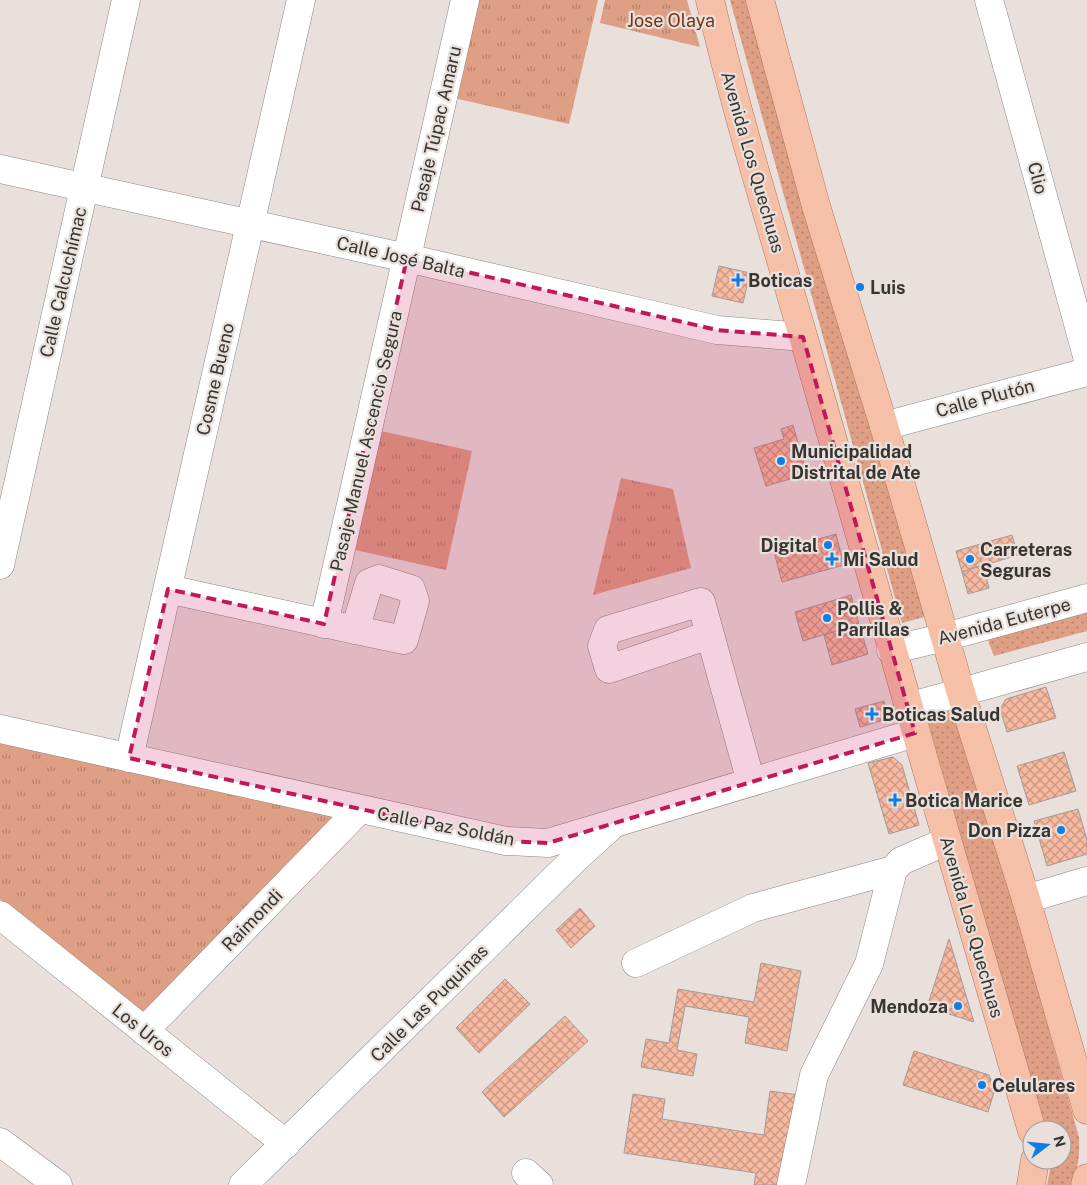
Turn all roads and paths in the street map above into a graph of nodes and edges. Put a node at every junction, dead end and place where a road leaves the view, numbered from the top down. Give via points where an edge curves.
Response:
1 (126, 0) edge
2 (301, 0) edge
3 (465, 0) edge
4 (710, 0) edge
5 (760, 0) edge
6 (989, 0) edge
7 (0, 169) edge
8 (84, 188) junction
9 (251, 224) junction
10 (407, 258) junction
11 (803, 337) junction
12 (1087, 356) edge
13 (1087, 372) edge
14 (884, 426) junction
15 (1, 557) edge
16 (168, 589) junction
17 (1087, 598) edge
18 (324, 624) junction
19 (355, 630) junction
20 (709, 636) dead end
21 (945, 638) junction
22 (891, 650) junction
23 (1087, 657) edge
24 (961, 693) junction
25 (908, 707) junction
26 (0, 729) edge
27 (915, 733) junction
28 (129, 758) junction
29 (751, 782) junction
30 (360, 809) junction
31 (616, 822) junction
32 (947, 841) junction
33 (893, 870) junction
34 (1087, 881) edge
35 (1026, 899) junction
36 (0, 915) edge
37 (636, 963) dead end
38 (144, 1031) junction
39 (1087, 1110) edge
40 (1029, 1120) edge
41 (286, 1144) junction
42 (3, 1151) edge
43 (1033, 1170) edge
44 (58, 1185) edge
45 (243, 1185) edge
46 (791, 1185) edge
47 (1031, 1185) edge

1 - 8 street, Calle Calcuchímac
2 - 9 street, Cosme Bueno
3 - 10 street, Pasaje Túpac Amaru
4 - 11 main road, Avenida Los Quechuas via 754,174
5 - 14 main road via 816,206
6 - 12 street, Clio
7 - 8 street, Calle José Balta
8 - 9 street, Calle José Balta
8 - 15 street, Calle Calcuchímac
9 - 10 street, Calle José Balta
9 - 16 street, Cosme Bueno
10 - 11 street, Calle José Balta via 717,330
10 - 18 street, Pasaje Manuel Ascencio Segura
11 - 22 main road, Avenida Los Quechuas
13 - 14 street, Calle Plutón
14 - 21 main road
16 - 18 street
16 - 28 street, Cosme Bueno
17 - 21 street, Avenida Euterpe
18 - 19 street
19 - 19 street via 404,640 415,601 411,588 379,579 369,583
20 - 29 street
21 - 22 street, Avenida Euterpe
21 - 24 main road
22 - 25 main road, Avenida Los Quechuas
23 - 24 street
24 - 25 street
24 - 35 main road
25 - 27 main road, Avenida Los Quechuas
26 - 28 street, Calle Paz Soldán
27 - 29 street, Calle Paz Soldán
27 - 32 main road, Avenida Los Quechuas
28 - 30 street, Calle Paz Soldán
29 - 31 street, Calle Paz Soldán
30 - 31 street, Calle Paz Soldán via 506,841 548,843
30 - 38 street, Raimondi
31 - 41 street, Calle Las Puquinas
32 - 33 street via 901,861
32 - 40 main road, Avenida Los Quechuas
33 - 37 street via 753,908
33 - 46 street via 869,964 814,1075
34 - 35 street
35 - 39 main road
36 - 38 street, Los Uros
38 - 41 street, Los Uros
41 - 45 street, Calle Las Puquinas
42 - 44 street
43 - 47 main road

